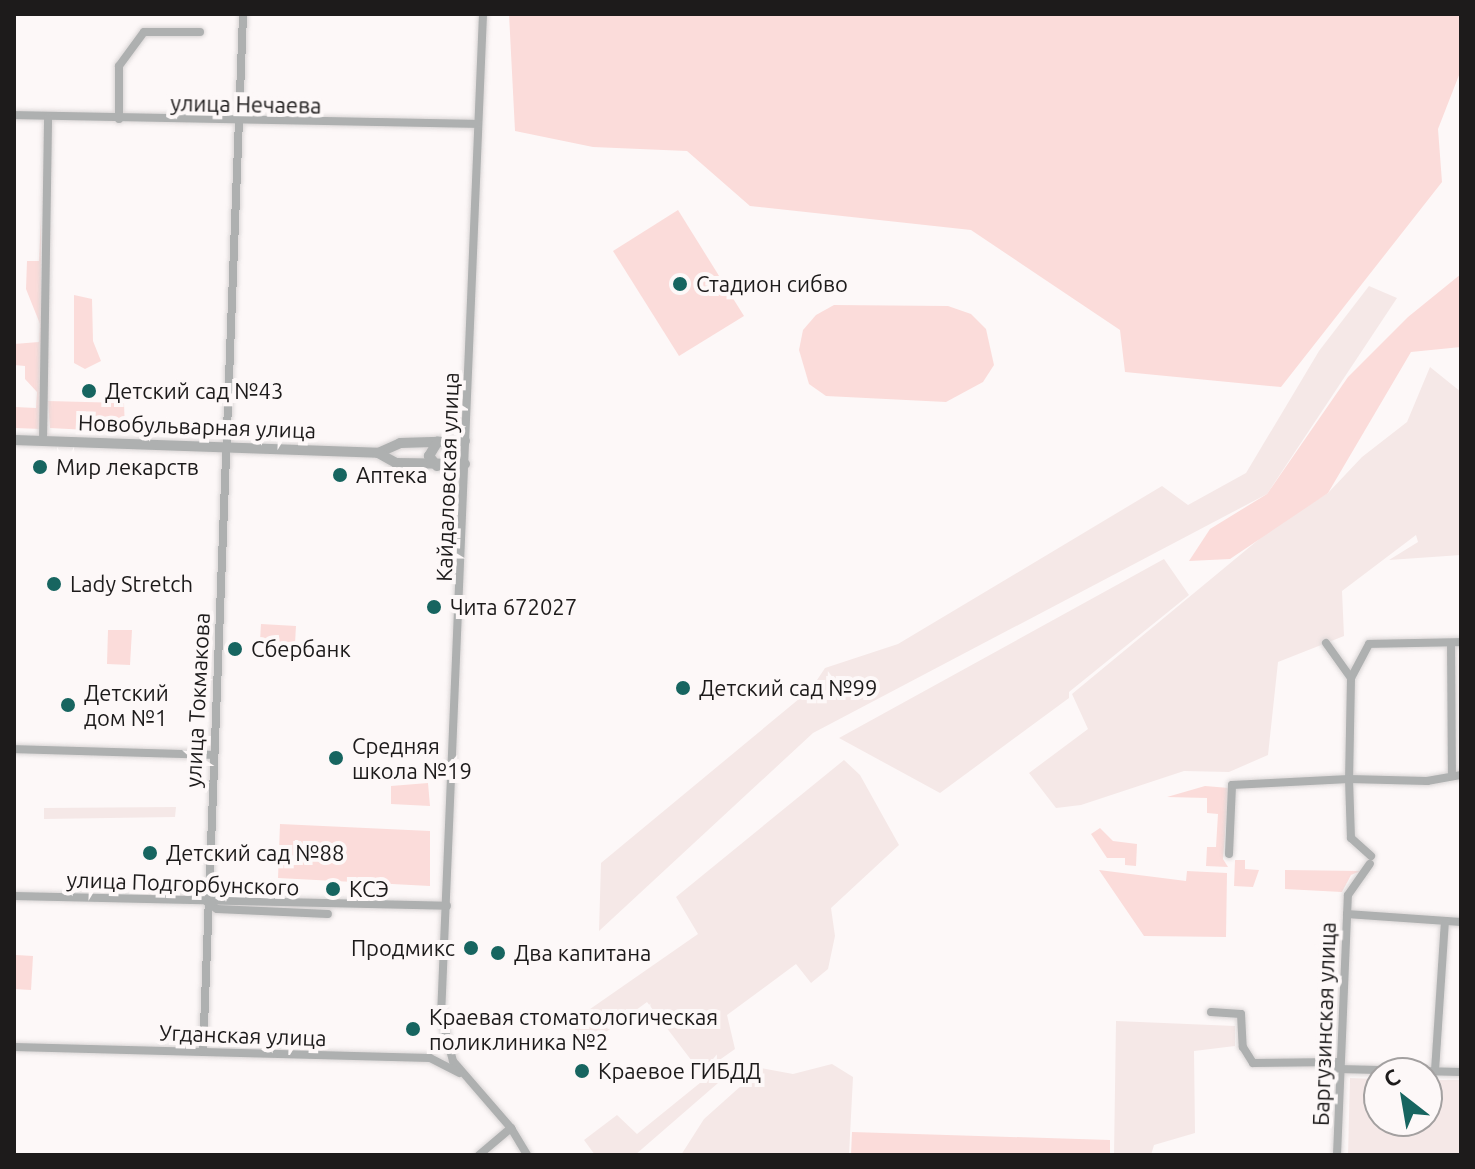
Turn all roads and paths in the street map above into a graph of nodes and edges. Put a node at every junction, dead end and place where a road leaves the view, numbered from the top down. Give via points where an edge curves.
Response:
1 (243, 14) edge
2 (483, 14) edge
3 (200, 32) dead end
4 (14, 115) edge
5 (48, 117) junction
6 (119, 119) junction
7 (242, 123) junction
8 (478, 124) junction
9 (14, 440) edge
10 (442, 440) junction
11 (43, 441) junction
12 (465, 441) junction
13 (227, 447) junction
14 (378, 453) junction
15 (465, 464) junction
16 (441, 466) junction
17 (1326, 643) dead end
18 (1456, 643) edge
19 (1351, 678) junction
20 (14, 749) edge
21 (213, 755) junction
22 (1457, 775) edge
23 (1349, 779) junction
24 (1229, 854) dead end
25 (14, 896) edge
26 (207, 901) junction
27 (447, 906) junction
28 (328, 914) dead end
29 (1347, 914) junction
30 (1445, 921) junction
31 (1461, 922) edge
32 (1211, 1012) dead end
33 (14, 1047) edge
34 (203, 1052) junction
35 (1436, 1057) edge
36 (1338, 1066) junction
37 (1363, 1067) edge
38 (466, 1077) junction
39 (511, 1128) junction
40 (479, 1155) edge
41 (527, 1155) edge
42 (1337, 1155) edge

1 - 7 street, улица Токмакова
2 - 8 street, Кайдаловская улица
3 - 6 street via 144,32 119,66
4 - 5 street, улица Нечаева
5 - 6 street, улица Нечаева
5 - 11 street
6 - 7 street, улица Нечаева
7 - 8 street, улица Нечаева
7 - 13 street, улица Токмакова
8 - 12 street, Кайдаловская улица
9 - 11 street, Новобульварная улица
10 - 12 street
10 - 14 street via 400,443
10 - 16 street via 454,451
10 - 16 street via 429,456
11 - 13 street, Новобульварная улица
12 - 15 street, Кайдаловская улица
13 - 14 street, Новобульварная улица
13 - 21 street, улица Токмакова
14 - 16 street via 396,463
15 - 16 street
15 - 27 street, Кайдаловская улица
17 - 19 street
18 - 19 street via 1369,644
18 - 22 street
19 - 23 street
20 - 21 street
21 - 26 street, улица Токмакова
22 - 23 street via 1427,781
23 - 24 street via 1232,785
23 - 29 street, Баргузинская улица via 1351,838 1371,860 1348,895
25 - 26 street, улица Подгорбунского
26 - 27 street, улица Подгорбунского
26 - 28 street via 217,909
26 - 34 street, улица Токмакова
27 - 38 street, Кайдаловская улица via 441,1015 448,1050
29 - 30 street
29 - 36 street, Баргузинская улица
30 - 31 street
30 - 35 street
32 - 36 street via 1241,1014 1243,1047 1253,1063
33 - 34 street, Угданская улица
34 - 38 street, Угданская улица via 430,1058
36 - 37 street
36 - 42 street, Баргузинская улица
38 - 39 street
39 - 40 street
39 - 41 street

